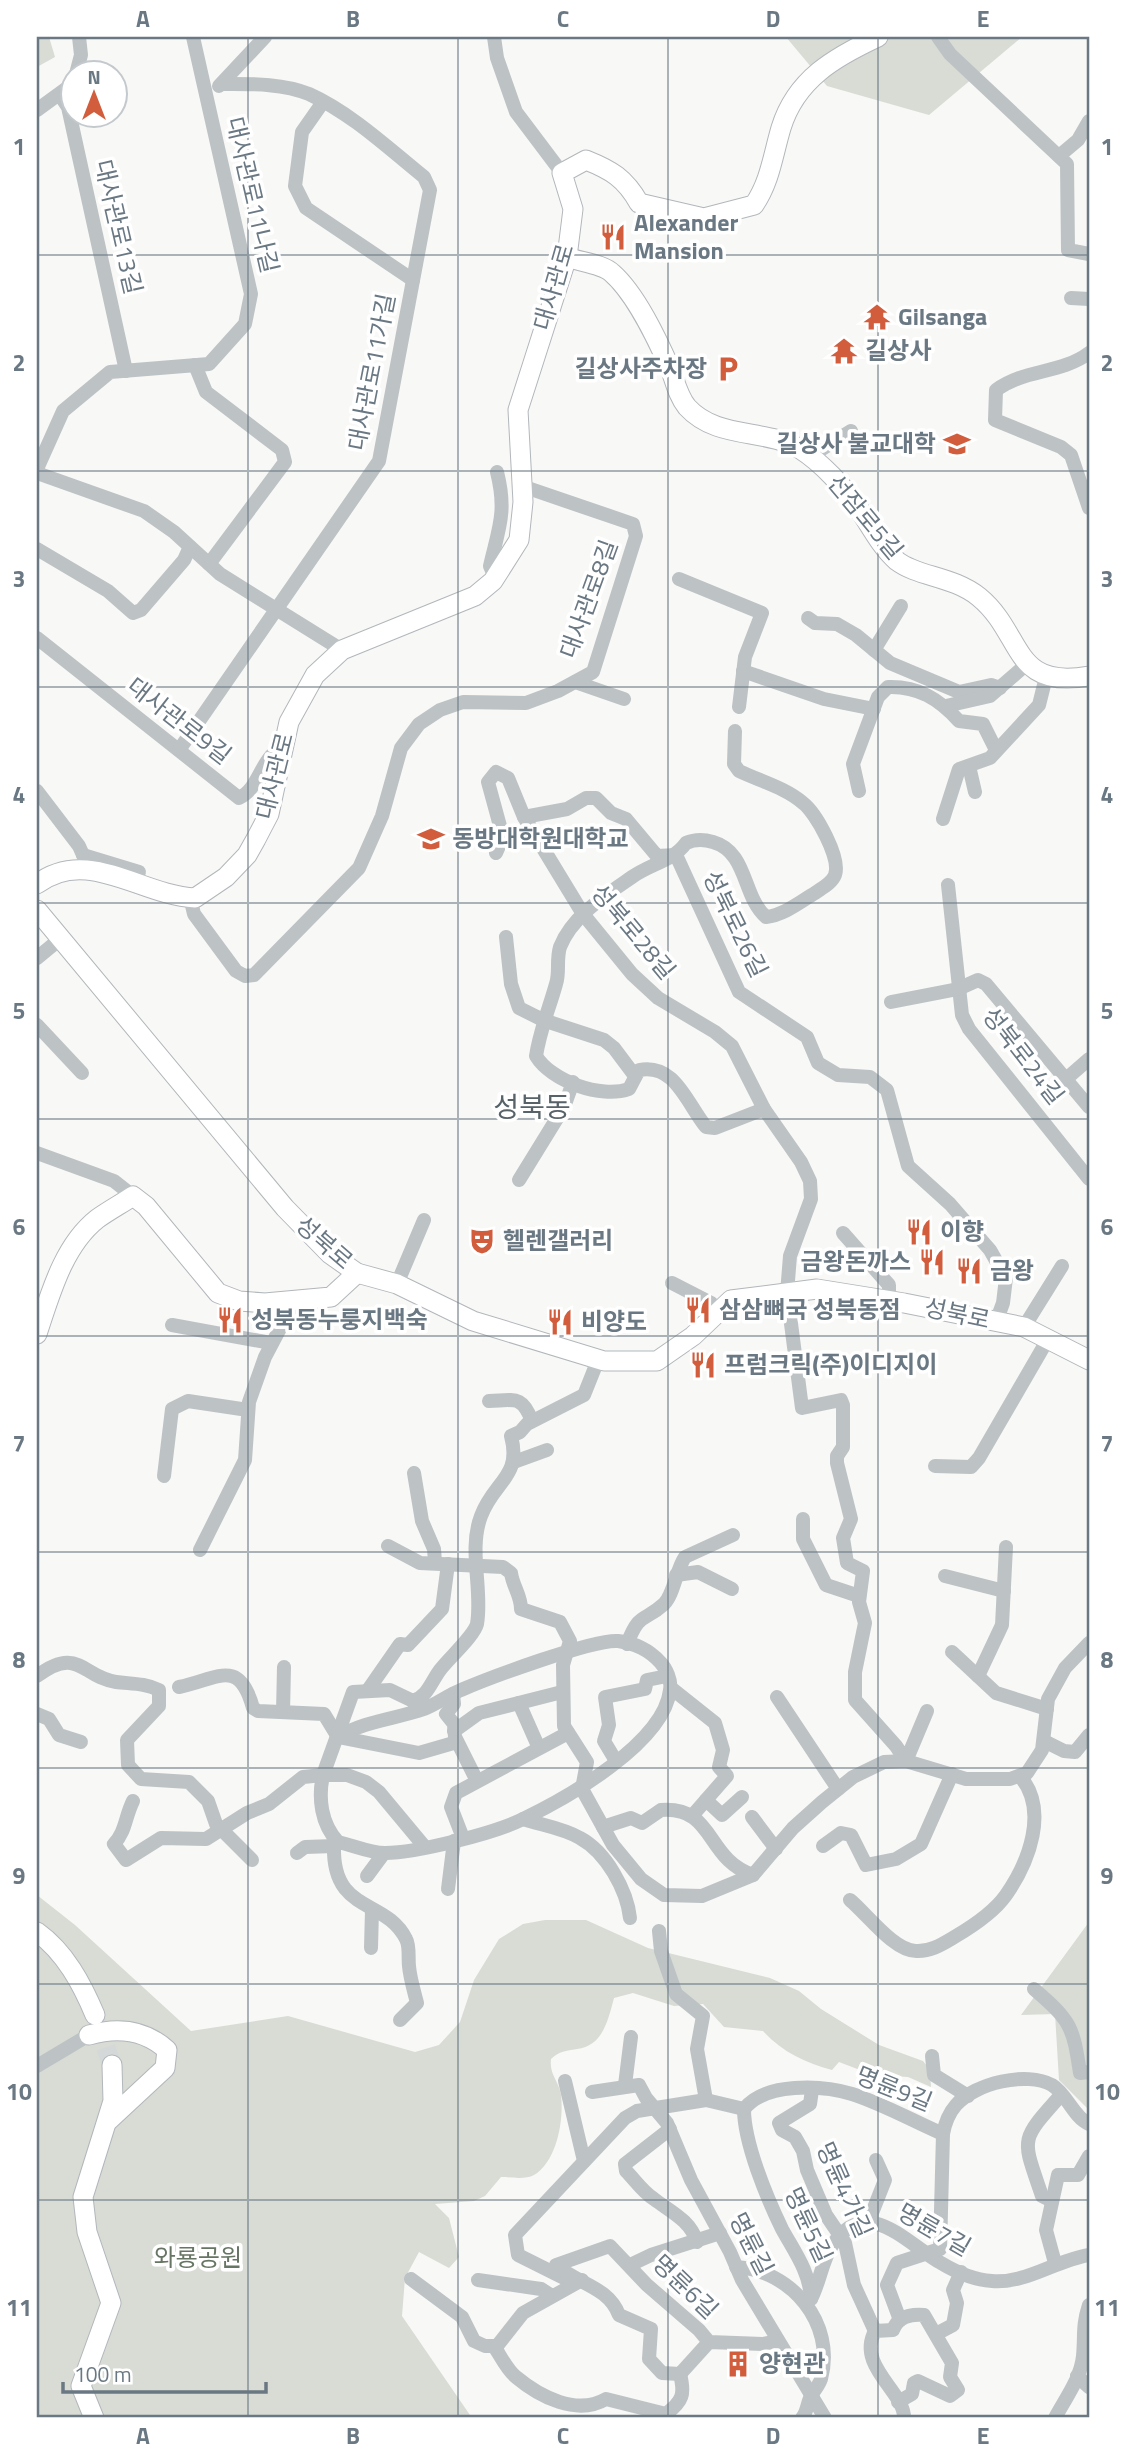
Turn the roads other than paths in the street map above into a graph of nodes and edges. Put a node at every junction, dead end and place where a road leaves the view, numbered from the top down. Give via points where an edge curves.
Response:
1 (79, 37) edge
2 (193, 37) edge
3 (265, 37) edge
4 (494, 37) edge
5 (878, 37) edge
6 (938, 37) edge
7 (80, 60) edge
8 (222, 85) junction
9 (206, 92) junction
10 (60, 95) edge
11 (323, 103) junction
12 (37, 110) edge
13 (1089, 121) edge
14 (73, 130) edge
15 (1059, 156) junction
16 (562, 173) junction
17 (1089, 254) edge
18 (567, 257) junction
19 (414, 279) junction
20 (1071, 298) dead end
21 (1089, 299) edge
22 (1089, 353) edge
23 (195, 365) junction
24 (126, 371) junction
25 (851, 431) dead end
26 (809, 457) junction
27 (37, 471) edge
28 (497, 472) dead end
29 (522, 486) junction
30 (1089, 508) edge
31 (190, 547) junction
32 (37, 548) edge
33 (209, 564) junction
34 (495, 577) junction
35 (679, 579) dead end
36 (901, 606) dead end
37 (277, 610) junction
38 (808, 618) dead end
39 (37, 638) edge
40 (342, 650) junction
41 (874, 650) junction
42 (1028, 663) junction
43 (743, 671) junction
44 (1089, 676) edge
45 (1046, 677) junction
46 (575, 681) junction
47 (1000, 688) junction
48 (624, 699) dead end
49 (946, 706) junction
50 (739, 707) dead end
51 (874, 709) junction
52 (735, 731) dead end
53 (281, 748) junction
54 (179, 750) junction
55 (996, 750) junction
56 (969, 766) junction
57 (859, 791) dead end
58 (37, 792) edge
59 (975, 792) dead end
60 (524, 817) junction
61 (943, 819) dead end
62 (496, 853) dead end
63 (676, 855) junction
64 (84, 862) junction
65 (139, 872) dead end
66 (37, 884) edge
67 (948, 885) dead end
68 (190, 897) junction
69 (37, 910) edge
70 (583, 914) junction
71 (506, 937) dead end
72 (60, 939) junction
73 (37, 958) edge
74 (958, 989) junction
75 (891, 1002) dead end
76 (543, 1020) junction
77 (37, 1025) edge
78 (1089, 1059) edge
79 (82, 1073) dead end
80 (635, 1076) junction
81 (1066, 1079) junction
82 (573, 1082) junction
83 (1089, 1107) edge
84 (764, 1109) junction
85 (37, 1153) edge
86 (1089, 1179) edge
87 (519, 1180) dead end
88 (133, 1196) junction
89 (424, 1220) dead end
90 (843, 1233) dead end
91 (1062, 1266) dead end
92 (358, 1273) junction
93 (672, 1283) dead end
94 (397, 1284) junction
95 (786, 1293) junction
96 (42, 1300) edge
97 (295, 1300) junction
98 (889, 1300) junction
99 (719, 1311) junction
100 (996, 1322) junction
101 (172, 1325) dead end
102 (1024, 1327) junction
103 (37, 1334) edge
104 (1048, 1339) junction
105 (271, 1343) junction
106 (598, 1360) junction
107 (1089, 1360) edge
108 (489, 1401) dead end
109 (248, 1410) junction
110 (532, 1421) junction
111 (547, 1450) dead end
112 (514, 1462) junction
113 (935, 1466) dead end
114 (414, 1473) dead end
115 (164, 1476) dead end
116 (803, 1519) dead end
117 (733, 1535) dead end
118 (388, 1546) dead end
119 (1006, 1547) dead end
120 (200, 1550) dead end
121 (441, 1563) junction
122 (477, 1566) junction
123 (676, 1575) junction
124 (945, 1576) dead end
125 (732, 1588) dead end
126 (1004, 1591) junction
127 (859, 1596) junction
128 (1089, 1643) edge
129 (627, 1644) junction
130 (952, 1652) dead end
131 (566, 1653) junction
132 (284, 1668) dead end
133 (39, 1669) edge
134 (978, 1676) junction
135 (669, 1682) junction
136 (179, 1687) dead end
137 (368, 1690) junction
138 (562, 1692) junction
139 (453, 1694) junction
140 (777, 1696) dead end
141 (519, 1703) junction
142 (1048, 1709) junction
143 (927, 1711) dead end
144 (283, 1712) junction
145 (37, 1714) edge
146 (568, 1733) junction
147 (1089, 1735) edge
148 (456, 1736) junction
149 (338, 1737) junction
150 (1044, 1741) junction
151 (81, 1742) dead end
152 (538, 1746) junction
153 (616, 1761) junction
154 (906, 1761) junction
155 (952, 1774) junction
156 (323, 1775) junction
157 (1020, 1776) junction
158 (477, 1781) junction
159 (582, 1789) junction
160 (838, 1789) junction
161 (742, 1797) dead end
162 (706, 1800) junction
163 (133, 1801) dead end
164 (692, 1816) junction
165 (752, 1817) dead end
166 (523, 1819) junction
167 (603, 1827) junction
168 (221, 1829) junction
169 (458, 1840) junction
170 (336, 1844) junction
171 (424, 1846) junction
172 (823, 1846) dead end
173 (776, 1849) junction
174 (297, 1853) dead end
175 (384, 1853) junction
176 (252, 1860) dead end
177 (753, 1875) junction
178 (367, 1876) dead end
179 (448, 1889) dead end
180 (850, 1900) dead end
181 (372, 1910) junction
182 (630, 1918) dead end
183 (659, 1931) dead end
184 (37, 1932) edge
185 (371, 1948) dead end
186 (1034, 1989) dead end
187 (94, 2015) tunnel mouth
188 (400, 2020) dead end
189 (89, 2035) joint
190 (631, 2037) dead end
191 (932, 2056) dead end
192 (112, 2065) tunnel mouth
193 (37, 2066) edge
194 (1089, 2072) edge
195 (565, 2081) dead end
196 (625, 2085) junction
197 (812, 2090) junction
198 (592, 2092) dead end
199 (1060, 2095) junction
200 (968, 2096) junction
201 (706, 2100) junction
202 (744, 2109) junction
203 (657, 2110) junction
204 (106, 2123) junction
205 (1089, 2124) edge
206 (670, 2129) junction
207 (943, 2134) junction
208 (1089, 2156) edge
209 (876, 2160) dead end
210 (584, 2161) junction
211 (1052, 2201) junction
212 (871, 2223) junction
213 (720, 2234) junction
214 (839, 2236) junction
215 (697, 2242) junction
216 (928, 2254) junction
217 (1089, 2255) edge
218 (1055, 2263) junction
219 (630, 2265) junction
220 (736, 2267) junction
221 (961, 2272) junction
222 (411, 2279) dead end
223 (478, 2280) dead end
224 (582, 2280) junction
225 (552, 2296) junction
226 (809, 2303) junction
227 (1089, 2305) edge
228 (900, 2320) junction
229 (875, 2331) junction
230 (936, 2334) junction
231 (1086, 2336) edge
232 (778, 2341) junction
233 (709, 2342) junction
234 (494, 2346) junction
235 (680, 2374) junction
236 (1077, 2376) junction
237 (1089, 2387) edge
238 (810, 2398) junction
239 (898, 2402) junction
240 (676, 2414) edge
241 (94, 2418) edge
242 (802, 2418) edge
243 (825, 2418) edge
244 (904, 2418) edge
245 (1055, 2418) edge

1 - 7 street
2 - 9 street, 대사관로11나길
3 - 8 street, 대사관로11나길
4 - 16 street via 516,112
5 - 16 main road via 836,56 800,90 783,124 765,189 754,205 704,218 639,203 614,171 586,160
6 - 15 street via 950,54
8 - 9 street, 대사관로11나길
8 - 11 street, 대사관로11가길 via 260,84 307,94
9 - 23 street, 대사관로11나길 via 251,294 245,324 209,364
10 - 12 street
11 - 19 street, 대사관로11가길 via 424,177 430,190
11 - 19 street, 대사관로11가길 via 302,132 295,186 306,208
13 - 15 street via 1078,140
14 - 24 street, 대사관로13길
15 - 17 street via 1067,164 1068,250
16 - 18 main road, 대사관로 via 573,209
18 - 26 main road, 선잠로5길 via 611,272 652,328 688,408 725,430 768,438
18 - 29 main road, 대사관로 via 518,410
19 - 37 street, 대사관로11가길 via 379,461
20 - 21 street
22 - 30 street via 1060,368 1011,379 996,390 995,420 1071,455
23 - 24 street, 대사관로11나길
23 - 33 street via 206,392 282,450 285,462
24 - 27 street, 대사관로11나길 via 110,372 63,411
25 - 26 street
26 - 42 main road, 선잠로5길 via 857,506 898,561 962,585 981,599
27 - 31 street via 144,511
28 - 34 street via 504,499 490,566
29 - 34 main road, 대사관로 via 519,540
29 - 46 street, 대사관로8길 via 633,524 636,536 593,672
31 - 32 street via 141,610 133,613 108,591
31 - 33 street
33 - 37 street
34 - 40 main road, 대사관로 via 468,601
35 - 43 street via 762,613
36 - 41 street
37 - 40 street
37 - 54 street, 대사관로11가길
38 - 41 street via 837,624
39 - 54 street, 대사관로9길
40 - 53 main road, 대사관로 via 315,675 289,722
41 - 47 street via 890,663 959,692 992,685
42 - 45 main road, 선잠로5길
42 - 47 street
43 - 50 street
43 - 51 street via 824,699
44 - 45 main road
45 - 55 street via 1039,705
46 - 48 street
46 - 68 street, 대사관로8길 via 526,703 463,702 419,724 401,748 382,816 359,868 254,975 236,971 194,914
47 - 49 street via 990,696
49 - 51 street via 929,695 888,687
49 - 55 street via 959,721 983,724
51 - 57 street via 853,764
52 - 63 street via 734,764 739,772 801,800 810,809 829,843 835,876 799,903 766,917 725,846 692,840
53 - 54 street, 대사관로9길 via 271,754 249,793 239,798
53 - 68 main road, 대사관로 via 269,814 247,855 219,884
55 - 56 street via 990,758
56 - 59 street
56 - 61 street via 959,769 953,779
58 - 64 street via 79,846
60 - 62 street, 성북로28길 via 508,778 496,772 489,790 503,836
60 - 63 street, 성북로26길 via 596,798 611,813 626,819 657,856
60 - 70 street, 성북로28길
63 - 70 street via 640,871
63 - 100 street, 성북로26길 via 739,992 807,1037 818,1063 838,1075 870,1077 887,1090 908,1166 950,1204 1006,1278
64 - 65 street
64 - 66 main road
64 - 68 main road
67 - 74 street, 성북로24길
69 - 72 main road, 성북로
70 - 76 street via 561,946 558,979
70 - 84 street, 성북로28길 via 658,998 732,1046
71 - 76 street via 511,984 519,1008
72 - 73 street
72 - 92 main road, 성북로 via 285,1208 330,1254
74 - 75 street, 성북로24길
74 - 81 street, 성북로24길 via 978,981 986,984
74 - 86 street, 성북로24길 via 962,1015 970,1029
76 - 80 street via 604,1040
76 - 82 street via 536,1056 542,1066
77 - 79 street
78 - 81 street
80 - 82 street via 629,1089 616,1094
80 - 84 street via 639,1070 652,1068 667,1072 706,1127 715,1128
81 - 83 street, 성북로24길
82 - 87 street via 564,1107
84 - 95 street, 성북로28길 via 810,1181 811,1199 790,1256
85 - 88 street via 114,1181
88 - 96 main road via 95,1221
88 - 97 main road via 218,1293 239,1301
89 - 94 street
90 - 98 street, 성북로 via 890,1285
91 - 102 street, 성북로
92 - 94 main road, 성북로
92 - 97 main road via 331,1297
93 - 99 street
94 - 106 main road, 성북로 via 473,1321
95 - 98 main road, 성북로 via 817,1289
95 - 99 main road, 성북로 via 731,1300
95 - 127 street, 성북로28길 via 802,1408 841,1401 843,1405 843,1447 837,1463 852,1519 843,1538 847,1563 863,1570
96 - 103 main road
97 - 105 street
98 - 100 main road, 성북로
99 - 106 main road, 성북로 via 657,1361
100 - 102 main road, 성북로
101 - 105 street
102 - 104 main road, 성북로
104 - 107 main road, 성북로
104 - 113 street via 971,1467
105 - 109 street
106 - 110 street via 584,1395
108 - 110 street via 517,1400 526,1405
109 - 115 street via 188,1401 172,1409
109 - 120 street via 245,1460
110 - 112 street via 511,1436
111 - 112 street
112 - 122 street via 480,1518
114 - 121 street via 422,1521
116 - 127 street via 803,1539 825,1585
117 - 123 street via 685,1558
118 - 121 street via 420,1563
119 - 126 street
121 - 122 street
121 - 137 street via 443,1609 408,1645 400,1644
122 - 131 street via 503,1567 511,1573 521,1609 560,1622 570,1641
122 - 137 street via 477,1626 421,1698 413,1700 390,1689
123 - 125 street via 698,1572
123 - 129 street via 666,1603 644,1615
124 - 126 street
126 - 134 street via 1002,1625
127 - 154 street via 865,1623 855,1672 855,1700
128 - 142 street via 1065,1668 1048,1699
129 - 131 street via 618,1641
129 - 135 street via 648,1649 665,1667
130 - 134 street
131 - 138 street
131 - 139 street
132 - 144 street
133 - 168 street via 81,1665 115,1682 147,1684 159,1690 159,1706 127,1740 128,1765 141,1779 189,1782 208,1801
134 - 142 street via 996,1693
135 - 153 street via 655,1727
135 - 153 street via 648,1680 645,1689 605,1697 609,1725 604,1741
135 - 162 street via 715,1723 723,1751 719,1767 727,1776
136 - 144 street via 221,1674 237,1678 247,1687 253,1708
137 - 149 street via 353,1692
138 - 141 street
138 - 146 street
139 - 148 street via 454,1704 446,1714
139 - 149 street via 424,1709 355,1727
140 - 160 street
141 - 148 street via 479,1713
141 - 152 street
142 - 150 street
143 - 154 street
144 - 149 street via 324,1714
145 - 151 street via 49,1719 60,1735
146 - 152 street
146 - 159 street via 587,1762
147 - 150 street via 1075,1752
148 - 149 street via 419,1753
148 - 158 street
149 - 156 street
150 - 157 street via 1027,1773
152 - 158 street
153 - 159 street
154 - 155 street
154 - 160 street via 884,1762
155 - 157 street via 966,1779
155 - 172 street via 921,1844 896,1859 866,1865 851,1835 841,1833
156 - 168 street via 303,1777 268,1804
156 - 170 street via 322,1812
156 - 171 street via 347,1774 366,1782
157 - 180 street via 1036,1811 1030,1846 1005,1896 973,1926 936,1948 915,1952 882,1934 873,1919
158 - 169 street via 456,1793 452,1807
159 - 166 street
159 - 167 street
160 - 173 street
161 - 162 street via 722,1815
162 - 164 street
163 - 168 street via 126,1813 124,1834 114,1844 126,1860 162,1838 206,1839
164 - 167 street via 661,1810 642,1823 631,1818
164 - 177 street via 735,1869
165 - 173 street
166 - 169 street
166 - 182 street via 588,1843 626,1895
167 - 177 street via 641,1879 664,1895 702,1896
168 - 176 street
169 - 171 street
169 - 179 street
170 - 174 street via 305,1847
170 - 175 street
170 - 181 street via 334,1863 345,1889 353,1900
171 - 175 street
173 - 177 street
175 - 178 street
181 - 185 street
181 - 188 street via 394,1924 407,1940 417,2003
183 - 201 street via 676,1994 703,2016 697,2049
184 - 187 main road via 67,1962
186 - 194 street via 1064,2015 1075,2040 1080,2073
189 - 193 street
189 - 204 main road via 125,2029 157,2041 167,2050 165,2068
190 - 196 street
191 - 200 street via 934,2075
192 - 204 main road via 113,2101
195 - 210 street
196 - 198 street
196 - 203 street, 명륜길 via 639,2085
197 - 202 street, 명륜9길 via 783,2090 751,2100
197 - 207 street, 명륜9길 via 853,2094
197 - 214 street, 명륜4가길 via 810,2104 779,2123 803,2151 807,2170
199 - 200 street via 1054,2086 1030,2079 1004,2082
199 - 205 street
199 - 211 street via 1029,2130 1027,2150 1042,2196
200 - 207 street via 945,2121
201 - 202 street
201 - 203 street
202 - 226 street, 명륜5길 via 762,2179 810,2285
203 - 206 street, 명륜길
203 - 210 street via 637,2111 625,2118
204 - 241 main road via 83,2197 87,2232 111,2303 81,2386
206 - 213 street, 명륜길
206 - 215 street via 625,2164 626,2171 652,2198 678,2214 694,2231
207 - 216 street, 명륜9길 via 940,2249
208 - 211 street via 1078,2175 1058,2175
209 - 212 street, 명륜7길 via 885,2180
210 - 224 street via 515,2235 514,2245 518,2255 561,2278
211 - 218 street via 1046,2230
212 - 214 street, 명륜7길 via 863,2222
212 - 216 street, 명륜7길 via 900,2234
213 - 215 street
213 - 220 street, 명륜길
214 - 226 street
214 - 229 street, 명륜4가길 via 854,2286
215 - 219 street
216 - 221 street, 명륜7길
216 - 228 street via 898,2263 888,2280
217 - 218 street, 명륜7길
218 - 221 street, 명륜7길 via 1016,2279 992,2281
219 - 224 street, 명륜6길 via 610,2246 556,2265 569,2277
219 - 233 street, 명륜6길
220 - 226 street via 778,2279
220 - 232 street, 명륜길
221 - 230 street via 953,2290 957,2303 953,2325
222 - 234 street via 462,2317 474,2341
223 - 225 street via 541,2289
224 - 225 street
224 - 235 street via 614,2302 619,2315 651,2329 649,2360 662,2373
225 - 234 street via 523,2313
226 - 238 street, 명륜5길 via 821,2337 822,2365 820,2381
227 - 231 street via 1082,2327
228 - 229 street via 893,2330
228 - 230 street via 924,2315
229 - 239 street, 명륜4가길 via 870,2354
230 - 239 street via 952,2364 950,2376 958,2390 950,2396 918,2382 912,2394
231 - 236 street
232 - 233 street, 명륜6길
232 - 238 street, 명륜길
233 - 235 street, 명륜6길
234 - 240 street via 515,2376 565,2406 594,2406 606,2399
235 - 240 street via 684,2391
236 - 237 street
236 - 245 street
238 - 242 street
238 - 243 street, 명륜길
239 - 244 street, 명륜4가길

